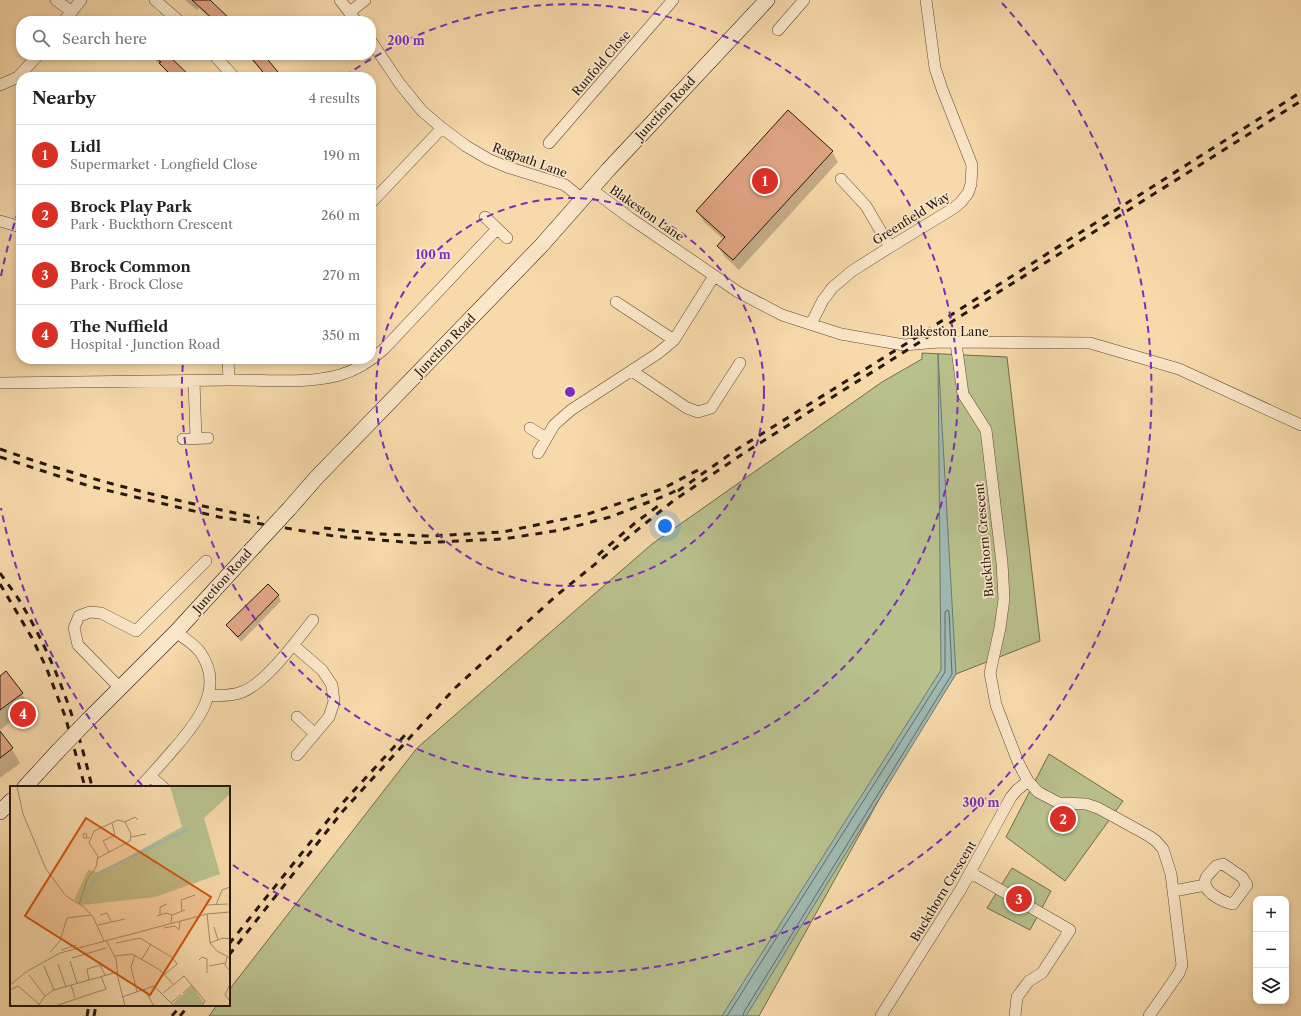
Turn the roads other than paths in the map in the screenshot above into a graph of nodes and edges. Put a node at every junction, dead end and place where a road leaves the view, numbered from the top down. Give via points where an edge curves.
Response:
1 (56, 0) edge
2 (81, 0) edge
3 (155, 0) edge
4 (340, 0) edge
5 (365, 0) edge
6 (674, 0) edge
7 (767, 0) edge
8 (804, 0) edge
9 (926, 0) edge
10 (72, 12) junction
11 (68, 16) edge
12 (173, 16) edge
13 (352, 16) edge
14 (354, 16) edge
15 (778, 30) dead end
16 (376, 48) edge
17 (33, 60) edge
18 (219, 60) edge
19 (23, 72) edge
20 (229, 72) edge
21 (16, 78) edge
22 (0, 85) edge
23 (442, 128) junction
24 (549, 143) dead end
25 (841, 179) dead end
26 (587, 194) junction
27 (376, 197) edge
28 (485, 217) dead end
29 (0, 221) edge
30 (16, 226) edge
31 (497, 229) junction
32 (507, 238) dead end
33 (890, 247) junction
34 (714, 276) junction
35 (616, 302) dead end
36 (811, 324) junction
37 (674, 340) junction
38 (956, 343) junction
39 (376, 356) edge
40 (740, 363) dead end
41 (228, 364) edge
42 (365, 364) edge
43 (632, 371) junction
44 (229, 380) junction
45 (194, 381) junction
46 (0, 383) edge
47 (1301, 425) edge
48 (530, 428) dead end
49 (196, 438) junction
50 (208, 438) dead end
51 (546, 438) junction
52 (182, 439) dead end
53 (538, 453) dead end
54 (206, 561) dead end
55 (313, 620) dead end
56 (176, 632) junction
57 (293, 645) junction
58 (121, 689) junction
59 (208, 695) junction
60 (297, 717) dead end
61 (315, 734) junction
62 (297, 755) dead end
63 (150, 776) junction
64 (1028, 781) junction
65 (26, 786) edge
66 (141, 786) edge
67 (162, 786) edge
68 (10, 802) edge
69 (0, 812) edge
70 (971, 873) junction
71 (1205, 885) dead end
72 (1174, 890) junction
73 (881, 1016) edge
74 (1015, 1016) edge
75 (1149, 1016) edge

1 - 10 street
2 - 10 street
3 - 12 street
4 - 13 street
5 - 14 street
6 - 24 street, Runfold Close
7 - 26 main road, Junction Road
8 - 15 street
9 - 33 street, Greenfield Way via 935,68 972,165 971,184 965,197 954,208
10 - 11 street
16 - 23 street, Ragpath Lane via 400,84 422,110
17 - 19 street
18 - 20 street
21 - 22 street
23 - 26 street, Ragpath Lane via 466,146 507,167
23 - 27 street
25 - 33 street via 866,206
26 - 34 street, Blakeston Lane
26 - 56 main road, Junction Road, bridge via 541,246 317,477
28 - 31 street
29 - 30 street
31 - 32 street
31 - 39 street
33 - 36 street, Greenfield Way via 852,271 832,288
34 - 36 street, Blakeston Lane via 782,315
34 - 37 street
35 - 37 street
36 - 38 street, Blakeston Lane via 841,334 904,345
37 - 43 street
38 - 47 street, Blakeston Lane via 1090,343 1179,369
38 - 64 street, Buckthorn Crescent via 962,394 986,430 1002,563 1004,599 990,673 996,705
40 - 43 street via 711,408 698,412 687,408
41 - 44 street
42 - 44 street via 341,375 321,379
43 - 51 street via 571,410 554,425
44 - 45 street
45 - 46 street
45 - 49 street
48 - 51 street
49 - 50 street
49 - 52 street
51 - 53 street
54 - 58 street via 136,631 101,613 90,612 80,616 74,628 78,645
55 - 57 street
56 - 58 main road, Junction Road
56 - 59 street via 199,652 205,662 209,673
57 - 59 street via 262,680 242,692 222,696
57 - 61 street via 322,670 332,685 334,702 329,717
58 - 65 main road, Junction Road, bridge
59 - 63 street via 203,712 192,728
60 - 61 street
61 - 62 street
63 - 66 street
63 - 67 street
64 - 70 street, Buckthorn Crescent via 1012,797
64 - 72 street, Buckthorn Crescent via 1038,792 1059,803 1086,804 1098,808 1156,841 1163,849
68 - 69 main road
70 - 73 street, Buckthorn Crescent
70 - 74 street via 1070,930 1042,972 1029,981 1017,997
71 - 72 street
72 - 75 street, Buckthorn Crescent via 1182,965

